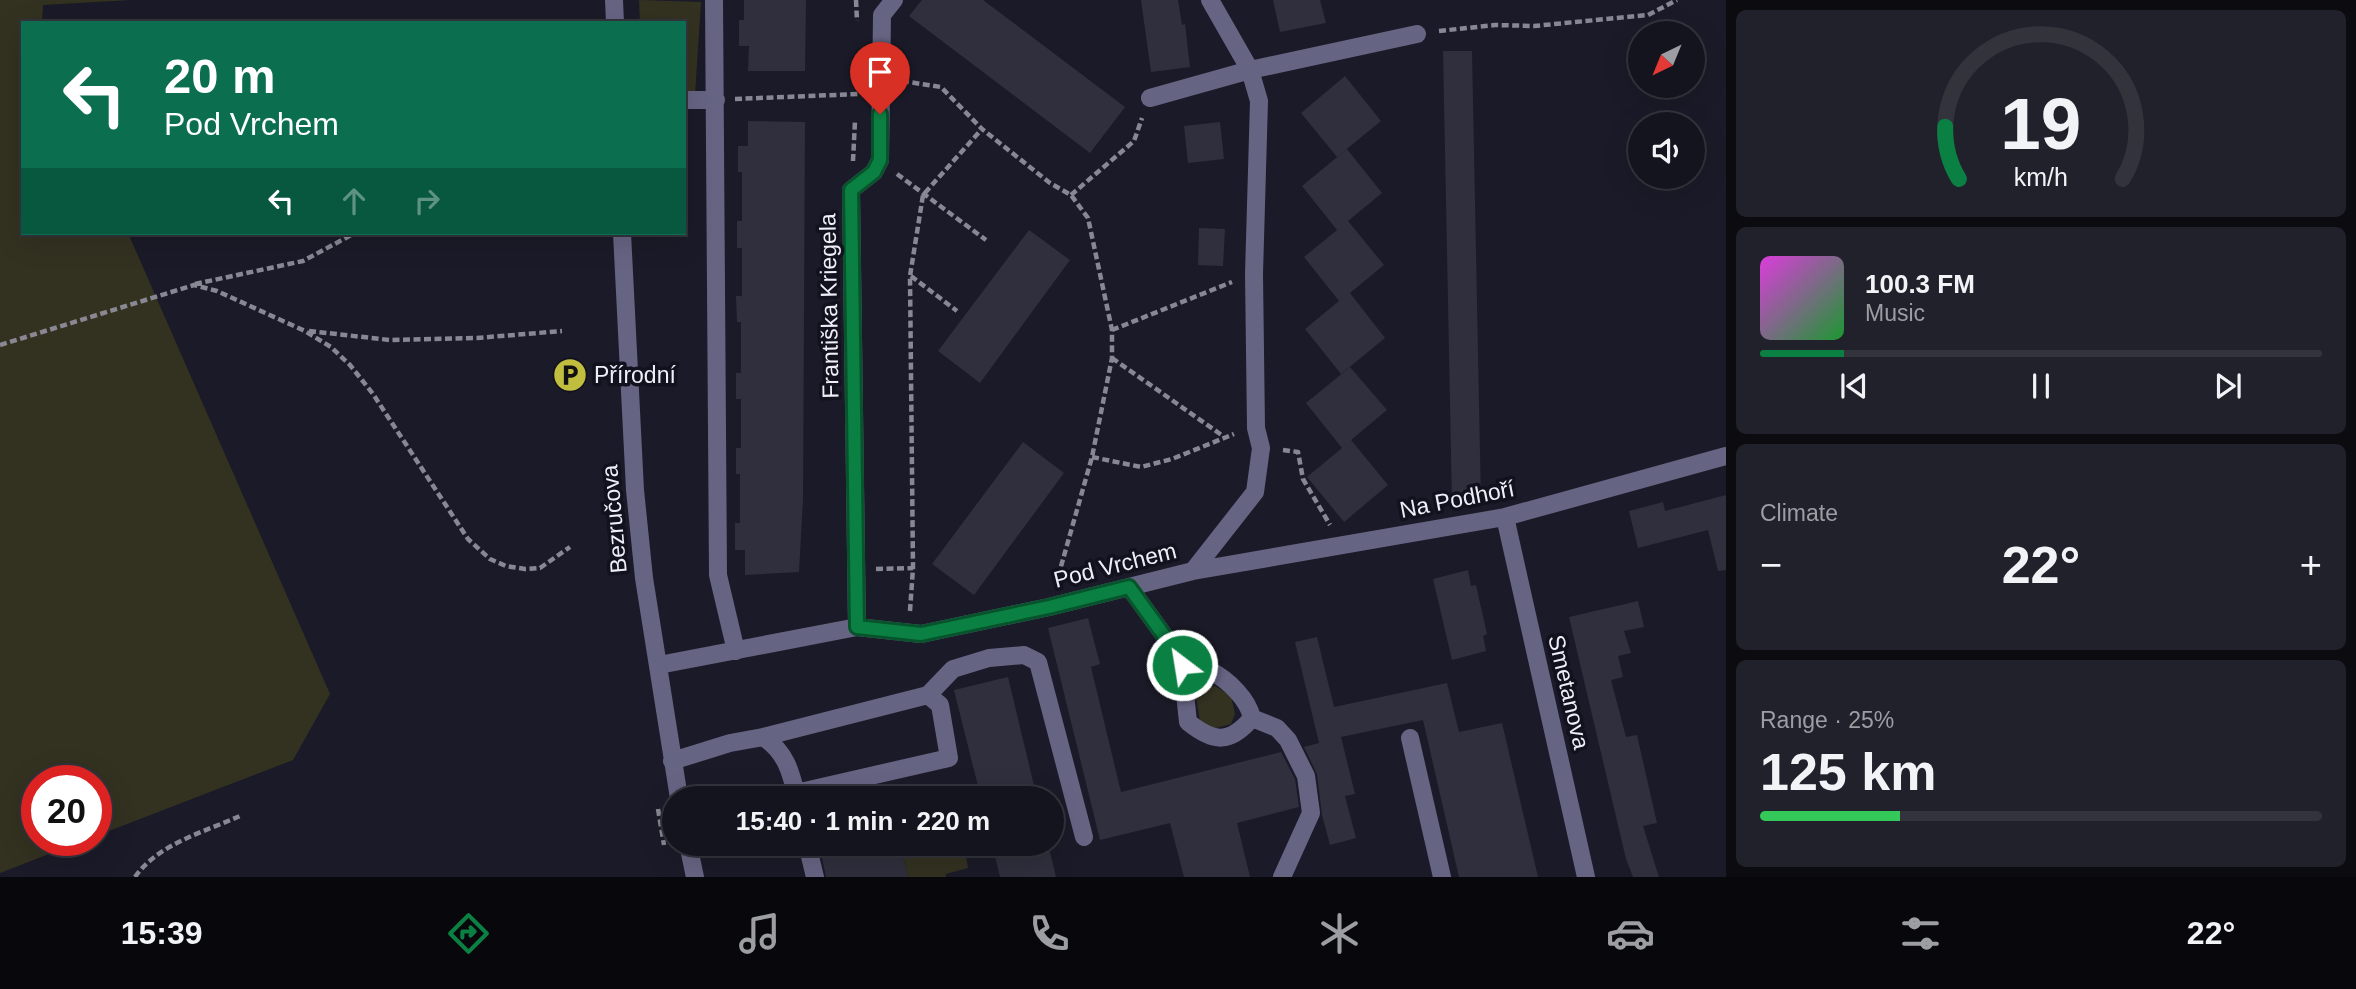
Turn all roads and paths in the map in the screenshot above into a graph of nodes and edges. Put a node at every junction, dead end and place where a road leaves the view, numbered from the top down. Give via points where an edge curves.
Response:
1 (614, 0) edge
2 (715, 0) edge
3 (856, 0) edge
4 (894, 0) edge
5 (1210, 0) edge
6 (1677, 0) edge
7 (615, 21) edge
8 (857, 27) dead end
9 (1417, 34) joint
10 (1250, 70) junction
11 (857, 81) dead end
12 (881, 84) junction
13 (857, 95) junction
14 (1150, 98) joint
15 (686, 100) edge
16 (716, 100) junction
17 (856, 108) dead end
18 (982, 129) junction
19 (880, 160) junction
20 (851, 190) junction
21 (923, 195) junction
22 (1071, 195) junction
23 (351, 235) edge
24 (622, 235) edge
25 (986, 240) dead end
26 (1254, 274) junction
27 (910, 276) junction
28 (194, 285) junction
29 (957, 311) dead end
30 (1112, 330) junction
31 (304, 331) junction
32 (562, 331) dead end
33 (0, 345) edge
34 (1112, 358) junction
35 (1261, 448) junction
36 (1726, 456) edge
37 (1092, 457) junction
38 (1505, 517) junction
39 (1343, 546) junction
40 (570, 547) dead end
41 (913, 568) junction
42 (858, 570) junction
43 (1192, 572) junction
44 (1129, 587) junction
45 (1066, 588) dead end
46 (911, 605) dead end
47 (857, 627) junction
48 (736, 651) junction
49 (659, 665) junction
50 (1182, 665) junction
51 (928, 695) junction
52 (1252, 718) junction
53 (763, 737) junction
54 (1410, 738) dead end
55 (671, 761) junction
56 (676, 786) edge
57 (793, 786) edge
58 (836, 786) edge
59 (240, 816) dead end
60 (1084, 837) dead end
61 (691, 856) edge
62 (810, 856) edge
63 (135, 877) edge
64 (695, 877) edge
65 (815, 877) edge
66 (1282, 877) edge
67 (1441, 877) edge
68 (1586, 877) edge

1 - 7 street
2 - 16 street
3 - 8 path
4 - 12 street via 882,15
5 - 10 street, Pod Vrchem
6 - 9 path via 1648,15
9 - 10 street
10 - 14 street
10 - 26 street, Pod Vrchem via 1259,101
11 - 13 path
12 - 13 path
12 - 18 path via 941,87
12 - 19 street
13 - 16 path
14 - 22 path via 1134,141
15 - 16 street
16 - 48 street via 718,575
17 - 20 path
18 - 21 path
18 - 22 path
19 - 20 street, Františka Kriegela via 874,172
19 - 21 path
20 - 42 street, Františka Kriegela
21 - 25 path
21 - 27 path
22 - 30 path via 1088,218
23 - 28 path via 303,261
24 - 49 street, Bezručova via 635,489 647,605
26 - 30 path
26 - 35 street, Pod Vrchem via 1255,428
27 - 29 path
27 - 41 path
28 - 31 path
28 - 33 path
30 - 34 path
31 - 32 path via 390,340
31 - 40 path via 350,365 468,539 490,559 506,566 540,568
34 - 37 path
34 - 37 path via 1224,436 1141,467
35 - 39 path via 1298,452 1303,479
35 - 43 street, Pod Vrchem via 1255,492
36 - 38 street, Na Podhoří
37 - 45 path via 1054,591
38 - 39 street, Na Podhoří
38 - 68 street, Smetanova
39 - 43 street, Na Podhoří
41 - 42 path
41 - 46 path
42 - 47 street, Františka Kriegela
43 - 44 street, Pod Vrchem
44 - 47 street, Pod Vrchem via 921,634
44 - 50 street
47 - 48 street, Pod Vrchem
48 - 49 street, Pod Vrchem
49 - 55 street, Bezručova
50 - 52 street via 1209,670 1229,684 1249,706
50 - 52 street via 1188,722 1204,735 1239,734
51 - 53 street
51 - 58 street via 940,705 949,758
51 - 60 street via 953,669 989,658 1024,655 1038,662
52 - 66 street via 1277,728 1306,776 1311,813
53 - 55 street
53 - 57 street via 777,746
54 - 67 street
55 - 56 street, Bezručova
59 - 63 path via 171,846 145,862
61 - 64 street
62 - 65 street

